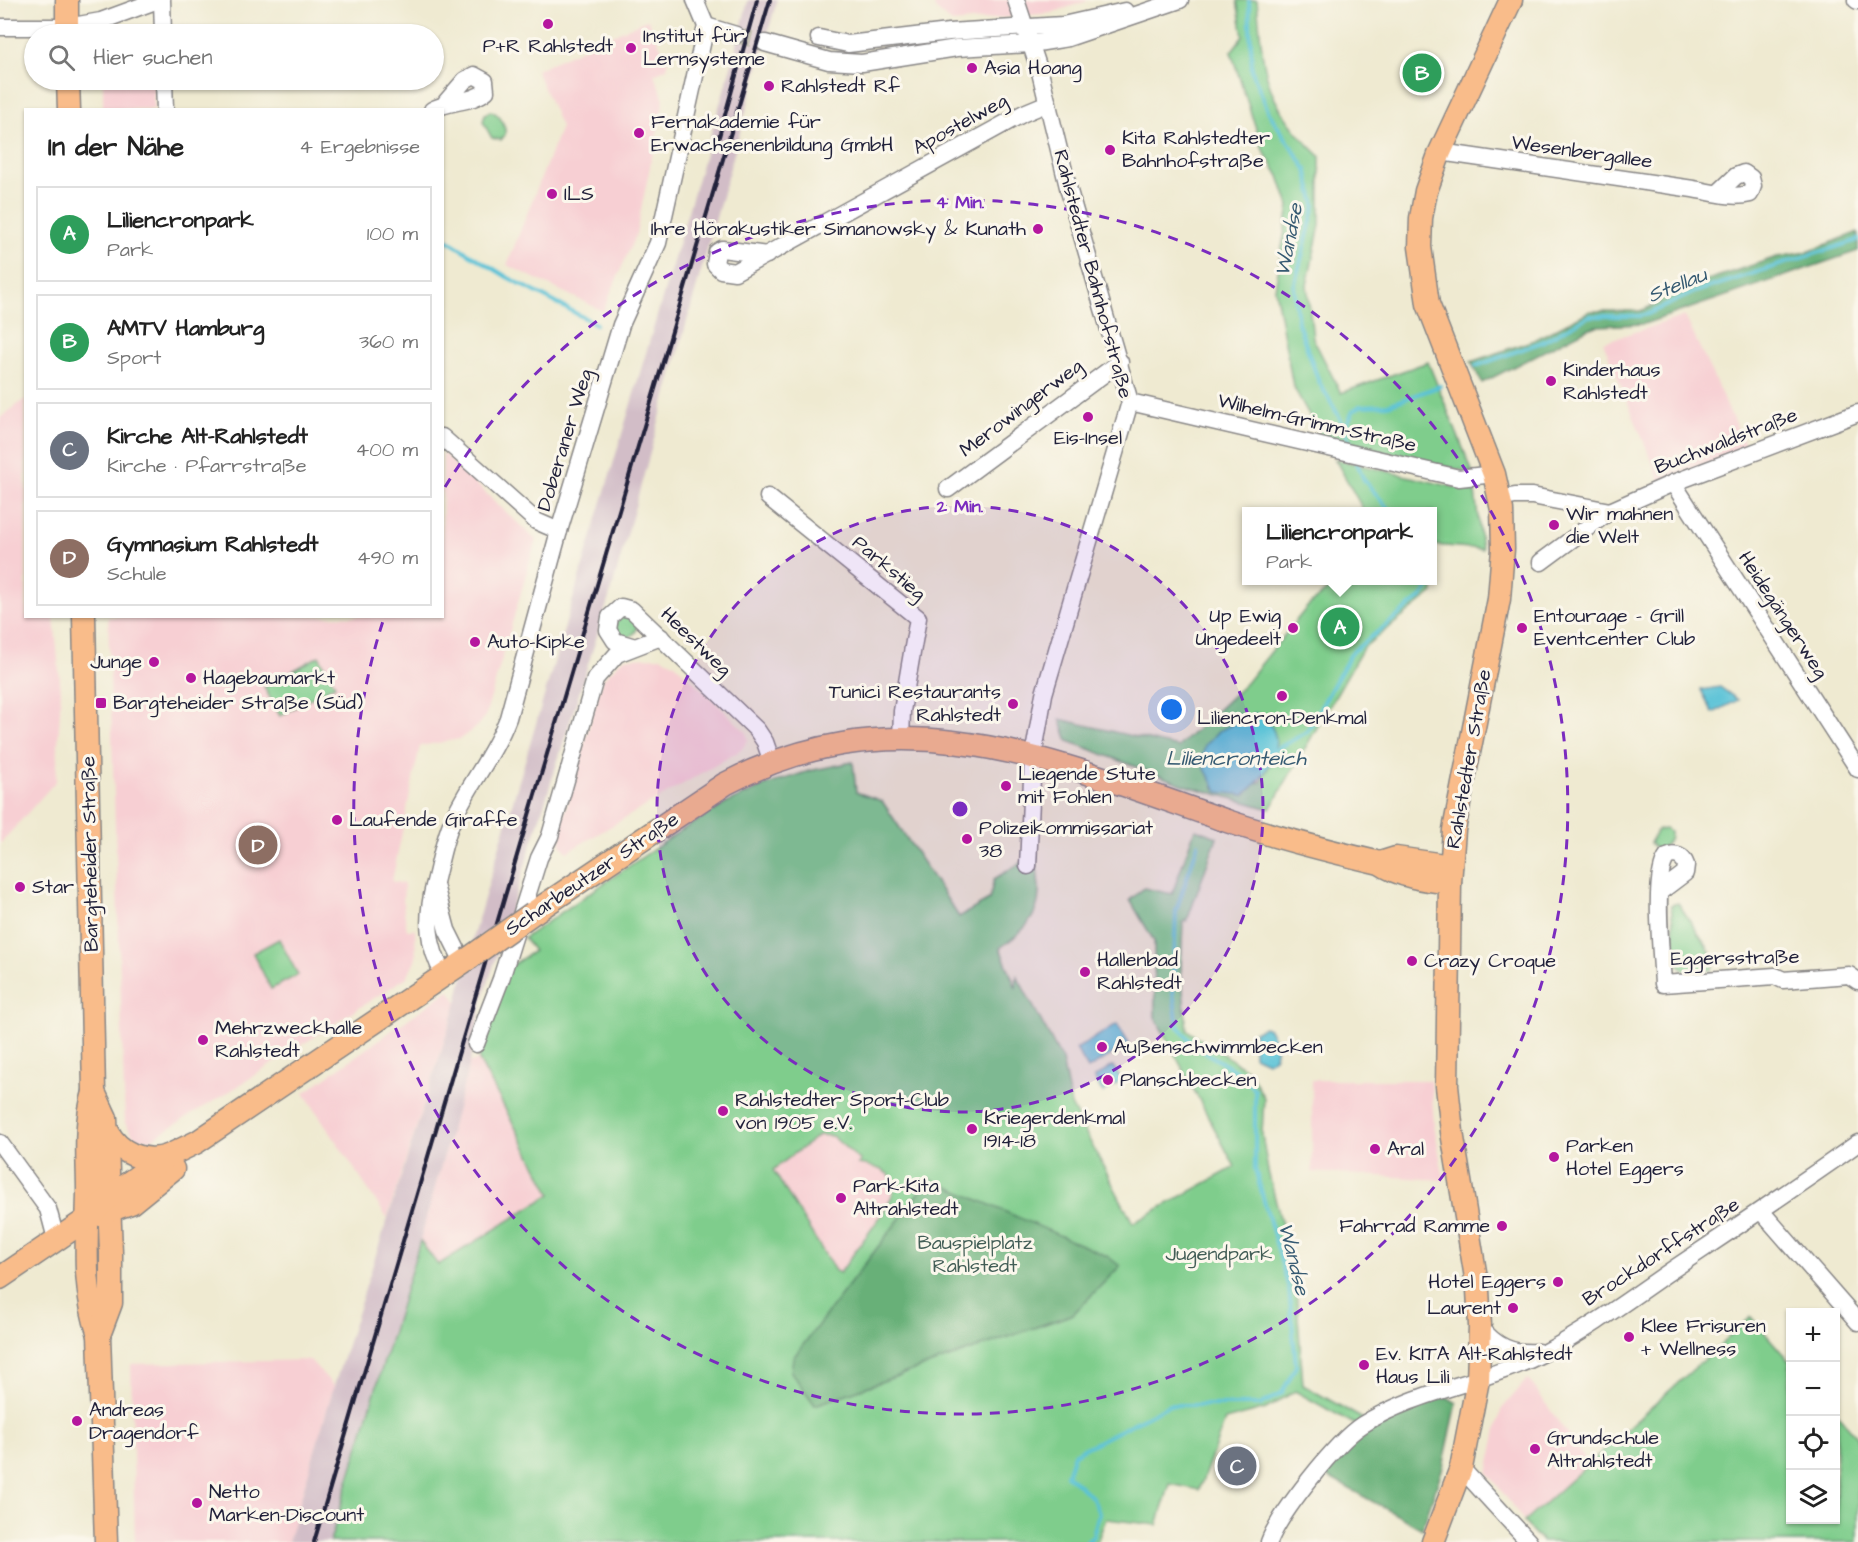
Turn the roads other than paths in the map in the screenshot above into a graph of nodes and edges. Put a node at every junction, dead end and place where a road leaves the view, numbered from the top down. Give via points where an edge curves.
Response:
1 (67, 0) edge
2 (160, 0) edge
3 (695, 0) edge
4 (1180, 0) edge
5 (1510, 0) edge
6 (1023, 22) edge
7 (67, 24) edge
8 (95, 24) edge
9 (162, 24) edge
10 (706, 26) junction
11 (0, 27) edge
12 (24, 28) edge
13 (736, 35) tunnel mouth
14 (819, 38) dead end
15 (942, 40) junction
16 (765, 43) tunnel mouth
17 (68, 90) edge
18 (164, 90) edge
19 (1048, 102) junction
20 (69, 108) edge
21 (165, 108) edge
22 (1440, 152) junction
23 (1718, 193) dead end
24 (767, 255) dead end
25 (1120, 362) junction
26 (1130, 402) junction
27 (1858, 413) edge
28 (444, 439) edge
29 (1494, 474) junction
30 (1673, 483) junction
31 (948, 489) dead end
32 (768, 497) dead end
33 (1500, 499) junction
34 (1610, 511) junction
35 (559, 531) junction
36 (1541, 562) dead end
37 (84, 618) edge
38 (661, 637) junction
39 (632, 646) junction
40 (901, 739) junction
41 (1033, 757) junction
42 (772, 762) junction
43 (1858, 769) edge
44 (1028, 866) dead end
45 (1450, 874) junction
46 (435, 885) junction
47 (1661, 891) dead end
48 (466, 960) junction
49 (444, 975) junction
50 (1858, 981) edge
51 (476, 1044) dead end
52 (94, 1092) junction
53 (107, 1130) junction
54 (196, 1142) junction
55 (0, 1143) edge
56 (1858, 1143) edge
57 (168, 1156) junction
58 (109, 1204) junction
59 (1761, 1211) junction
60 (87, 1219) junction
61 (56, 1239) junction
62 (0, 1278) edge
63 (1858, 1322) edge
64 (1480, 1326) junction
65 (99, 1335) junction
66 (1553, 1348) junction
67 (1478, 1380) junction
68 (1461, 1468) junction
69 (106, 1542) edge
70 (1269, 1542) edge
71 (1433, 1542) edge
72 (1529, 1542) edge

1 - 7 main road
2 - 8 street
2 - 9 street
3 - 10 street
4 - 6 street via 1063,25
5 - 22 main road, Rahlstedter Straße
6 - 15 street
6 - 19 street, Rahlstedter Bahnhofstraße
10 - 13 street
10 - 35 street, Doberaner Weg via 658,243 621,325
11 - 12 street
14 - 15 street via 848,44
15 - 16 street via 902,57 862,63 839,63
17 - 20 main road
18 - 21 street
19 - 24 street, Apostelweg
19 - 25 street, Rahlstedter Bahnhofstraße via 1069,191
22 - 23 street, Wesenbergallee
22 - 29 main road, Rahlstedter Straße via 1422,209 1422,275 1434,319
25 - 26 street, Rahlstedter Bahnhofstraße
25 - 31 street, Merowingerweg
26 - 29 street, Wilhelm-Grimm-Straße via 1459,478
26 - 41 street, Rahlstedter Bahnhofstraße via 1054,654
27 - 30 street, Buchwaldstraße
28 - 35 street via 536,521
29 - 33 main road, Rahlstedter Straße
30 - 34 street, Buchwaldstraße
30 - 43 street, Heidegängerweg
32 - 40 street, Parkstieg via 918,618
33 - 34 street via 1532,496
33 - 45 main road, Rahlstedter Straße via 1502,584 1462,782
34 - 36 street, Buchwaldstraße
35 - 46 street, Doberaner Weg via 508,718 497,747 453,818
37 - 52 main road, Bargteheider Straße
38 - 39 street
38 - 39 street, Heestweg via 632,610 621,607 610,617 609,634 620,644
38 - 42 street, Heestweg via 757,730
39 - 51 street via 607,663 595,679 550,836
40 - 41 main road, Scharbeutzer Straße via 941,740
40 - 42 main road, Scharbeutzer Straße via 820,747
41 - 44 street, Rahlstedter Bahnhofstraße
41 - 45 main road via 1096,773 1282,838 1380,863 1393,872
42 - 48 main road, Scharbeutzer Straße, bridge via 725,784
45 - 64 main road, Rahlstedter Straße via 1448,1086
46 - 48 street, Doberaner Weg via 447,930
46 - 49 street, Doberaner Weg via 428,932
47 - 50 street, Eggersstraße via 1664,984 1775,976 1784,980 1849,975
48 - 49 main road, Scharbeutzer Straße
49 - 54 main road, Scharbeutzer Straße
52 - 53 main road, Bargteheider Straße
52 - 60 main road, Bargteheider Straße via 87,1118
53 - 57 main road via 115,1144 132,1154 148,1159
53 - 58 main road, Bargteheider Straße
54 - 57 main road, Scharbeutzer Straße
54 - 58 main road, Scharbeutzer Straße via 175,1167 131,1203
55 - 61 street via 48,1209
56 - 59 street, Brockdorffstraße
57 - 58 main road, Scharbeutzer Straße
58 - 60 main road, Scharbeutzer Straße
58 - 65 main road, Bargteheider Straße via 111,1303
59 - 63 street
59 - 66 street, Brockdorffstraße
60 - 61 main road, Scharbeutzer Straße
60 - 65 main road, Bargteheider Straße via 89,1306
61 - 62 main road, Scharbeutzer Straße
64 - 66 street via 1494,1342 1508,1350 1529,1353
64 - 67 main road, Rahlstedter Straße
65 - 69 main road, Bargteheider Straße
66 - 67 street, Brockdorffstraße
67 - 68 main road, Rahlstedter Straße
67 - 70 street, Brockdorffstraße via 1411,1401 1361,1426 1330,1456 1275,1528
68 - 71 main road, Rahlstedter Straße
68 - 72 street

